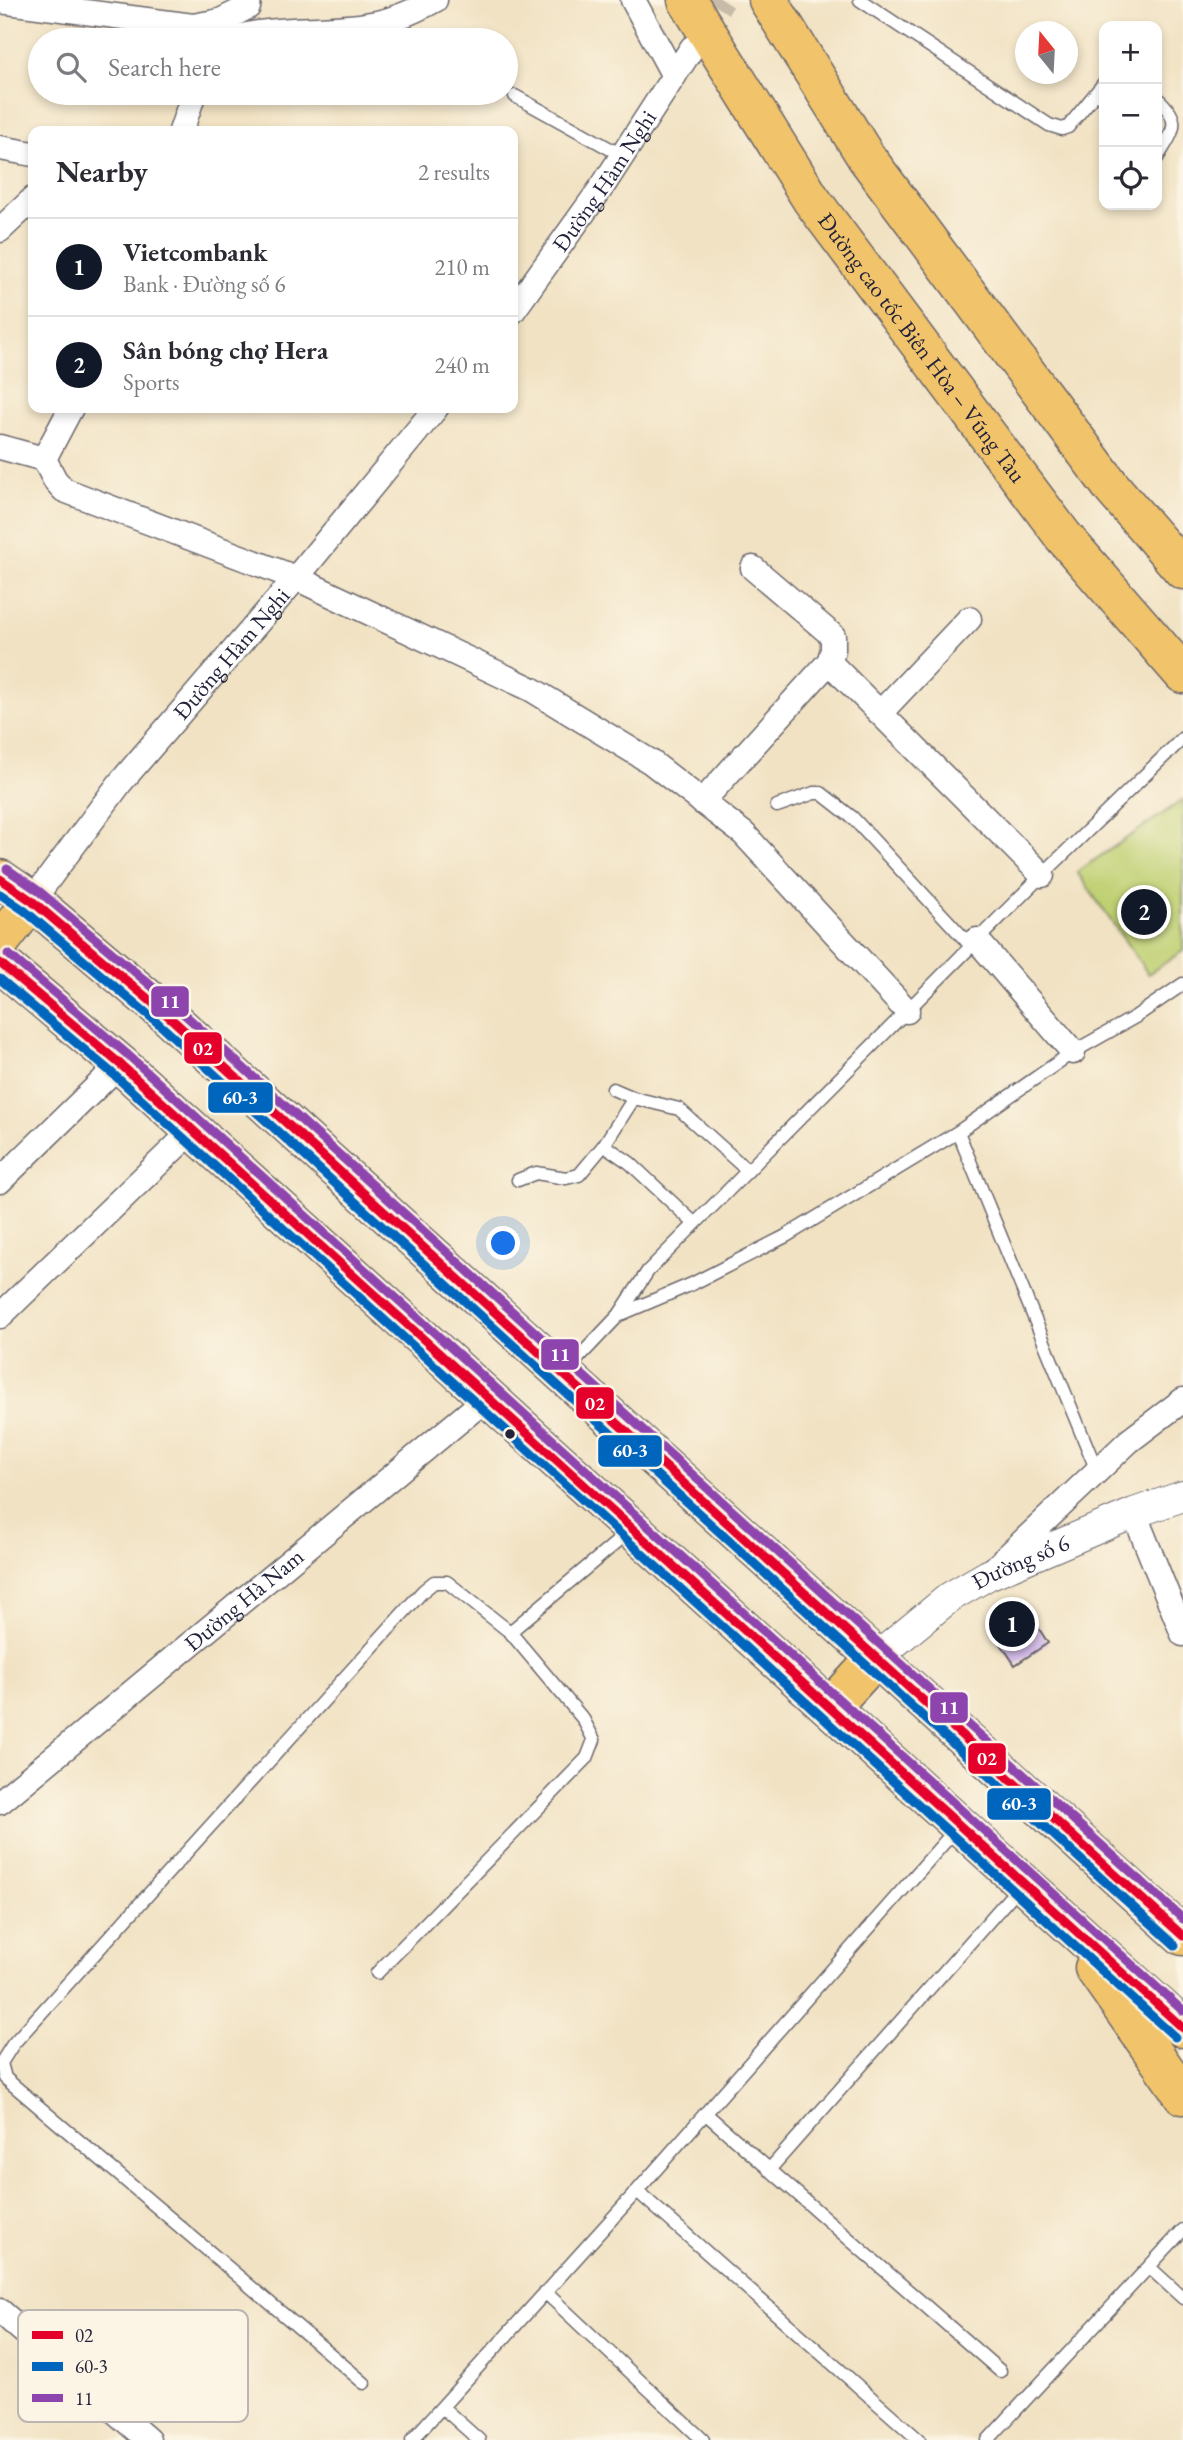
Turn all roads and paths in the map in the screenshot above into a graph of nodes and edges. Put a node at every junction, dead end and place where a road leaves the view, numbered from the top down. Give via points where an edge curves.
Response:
1 (249, 0) edge
2 (435, 0) edge
3 (633, 0) edge
4 (687, 0) edge
5 (768, 0) edge
6 (860, 0) edge
7 (0, 1) edge
8 (317, 28) edge
9 (692, 48) tunnel mouth
10 (674, 76) junction
11 (1103, 84) edge
12 (518, 98) edge
13 (1162, 102) edge
14 (190, 105) edge
15 (183, 126) edge
16 (0, 148) edge
17 (1162, 150) edge
18 (28, 153) edge
19 (623, 156) junction
20 (28, 205) edge
21 (0, 230) edge
22 (518, 304) edge
23 (68, 413) edge
24 (432, 413) edge
25 (0, 447) edge
26 (44, 459) junction
27 (752, 568) dead end
28 (1183, 570) edge
29 (296, 578) junction
30 (969, 619) dead end
31 (829, 662) junction
32 (1183, 674) edge
33 (880, 713) junction
34 (1183, 738) edge
35 (702, 802) junction
36 (777, 806) dead end
37 (1042, 875) junction
38 (0, 879) edge
39 (32, 901) junction
40 (0, 942) edge
41 (974, 943) junction
42 (0, 963) edge
43 (1183, 984) edge
44 (906, 1011) junction
45 (1073, 1052) junction
46 (120, 1063) junction
47 (613, 1089) dead end
48 (634, 1098) junction
49 (193, 1130) junction
50 (958, 1132) junction
51 (604, 1145) junction
52 (748, 1171) junction
53 (519, 1180) dead end
54 (0, 1181) edge
55 (695, 1224) junction
56 (619, 1315) junction
57 (0, 1316) edge
58 (563, 1374) junction
59 (488, 1397) junction
60 (1183, 1400) edge
61 (1097, 1471) junction
62 (1183, 1496) edge
63 (1134, 1513) junction
64 (632, 1528) junction
65 (988, 1575) junction
66 (510, 1632) junction
67 (1183, 1634) edge
68 (876, 1658) junction
69 (830, 1708) junction
70 (0, 1802) edge
71 (959, 1825) junction
72 (1023, 1882) junction
73 (1052, 1909) junction
74 (1183, 1936) edge
75 (377, 1973) dead end
76 (1183, 2028) edge
77 (1183, 2095) edge
78 (705, 2113) junction
79 (769, 2170) junction
80 (637, 2190) junction
81 (1183, 2230) edge
82 (1149, 2267) junction
83 (545, 2292) junction
84 (1183, 2298) edge
85 (0, 2311) edge
86 (18, 2327) edge
87 (1000, 2371) dead end
88 (364, 2382) dead end
89 (442, 2407) junction
90 (127, 2422) edge
91 (148, 2440) edge
92 (412, 2440) edge
93 (479, 2440) edge
94 (703, 2440) edge
95 (919, 2440) edge
96 (988, 2440) edge

1 - 7 street via 248,7 220,21 193,26
2 - 8 street via 409,15 366,25
3 - 10 street
4 - 32 highway, Đường cao tốc Biên Hòa – Vũng Tàu via 811,199 1063,536
5 - 28 highway via 866,157 1113,489
6 - 11 lane via 1062,129
9 - 10 street, Đường Hàm Nghi
10 - 19 street, Đường Hàm Nghi
12 - 19 lane
13 - 17 lane via 1171,108 1177,125
14 - 15 street
16 - 18 street
19 - 22 street, Đường Hàm Nghi
20 - 21 street
23 - 26 street
24 - 29 street, Đường Hàm Nghi
25 - 26 street
26 - 29 street via 64,490
27 - 31 street via 833,636
29 - 35 street via 531,689 651,761
29 - 39 street, Đường Hàm Nghi via 120,783
30 - 33 street
31 - 33 street
31 - 35 street
33 - 37 street
34 - 37 lane
35 - 44 street via 744,834
36 - 41 lane via 821,793 853,818
37 - 41 lane
38 - 39 highway
39 - 40 highway
39 - 58 highway via 166,1014
41 - 44 lane
41 - 45 street
42 - 46 highway
43 - 45 lane
44 - 52 lane
45 - 50 lane
46 - 49 highway
46 - 54 street
47 - 48 lane
48 - 51 lane
48 - 52 lane via 680,1109
49 - 57 street
49 - 59 highway
50 - 56 lane via 786,1236
50 - 61 lane
51 - 53 lane via 579,1175 566,1178 536,1173
51 - 55 lane
52 - 55 lane
55 - 56 lane via 648,1271
56 - 58 lane
58 - 68 highway
59 - 64 highway
59 - 70 street, Đường Hà Nam
60 - 61 street
61 - 65 street
62 - 63 street, Đường số 6
63 - 65 street, Đường số 6
63 - 67 street
64 - 66 lane
64 - 69 highway
65 - 68 street, Đường số 6 via 950,1597
66 - 75 lane via 583,1718 594,1740 587,1758
66 - 88 lane via 447,1582 434,1582 423,1591 13,2044 1,2063 5,2078
68 - 69 highway
68 - 74 highway
69 - 71 highway
71 - 72 highway
71 - 78 lane
72 - 73 highway
72 - 79 lane
73 - 76 highway
73 - 77 highway
78 - 79 lane
78 - 80 lane
79 - 87 lane
80 - 83 lane
80 - 95 lane
81 - 82 lane
82 - 84 lane
82 - 96 lane
83 - 89 lane
83 - 94 lane
85 - 86 street
89 - 92 lane
89 - 93 lane
90 - 91 street

